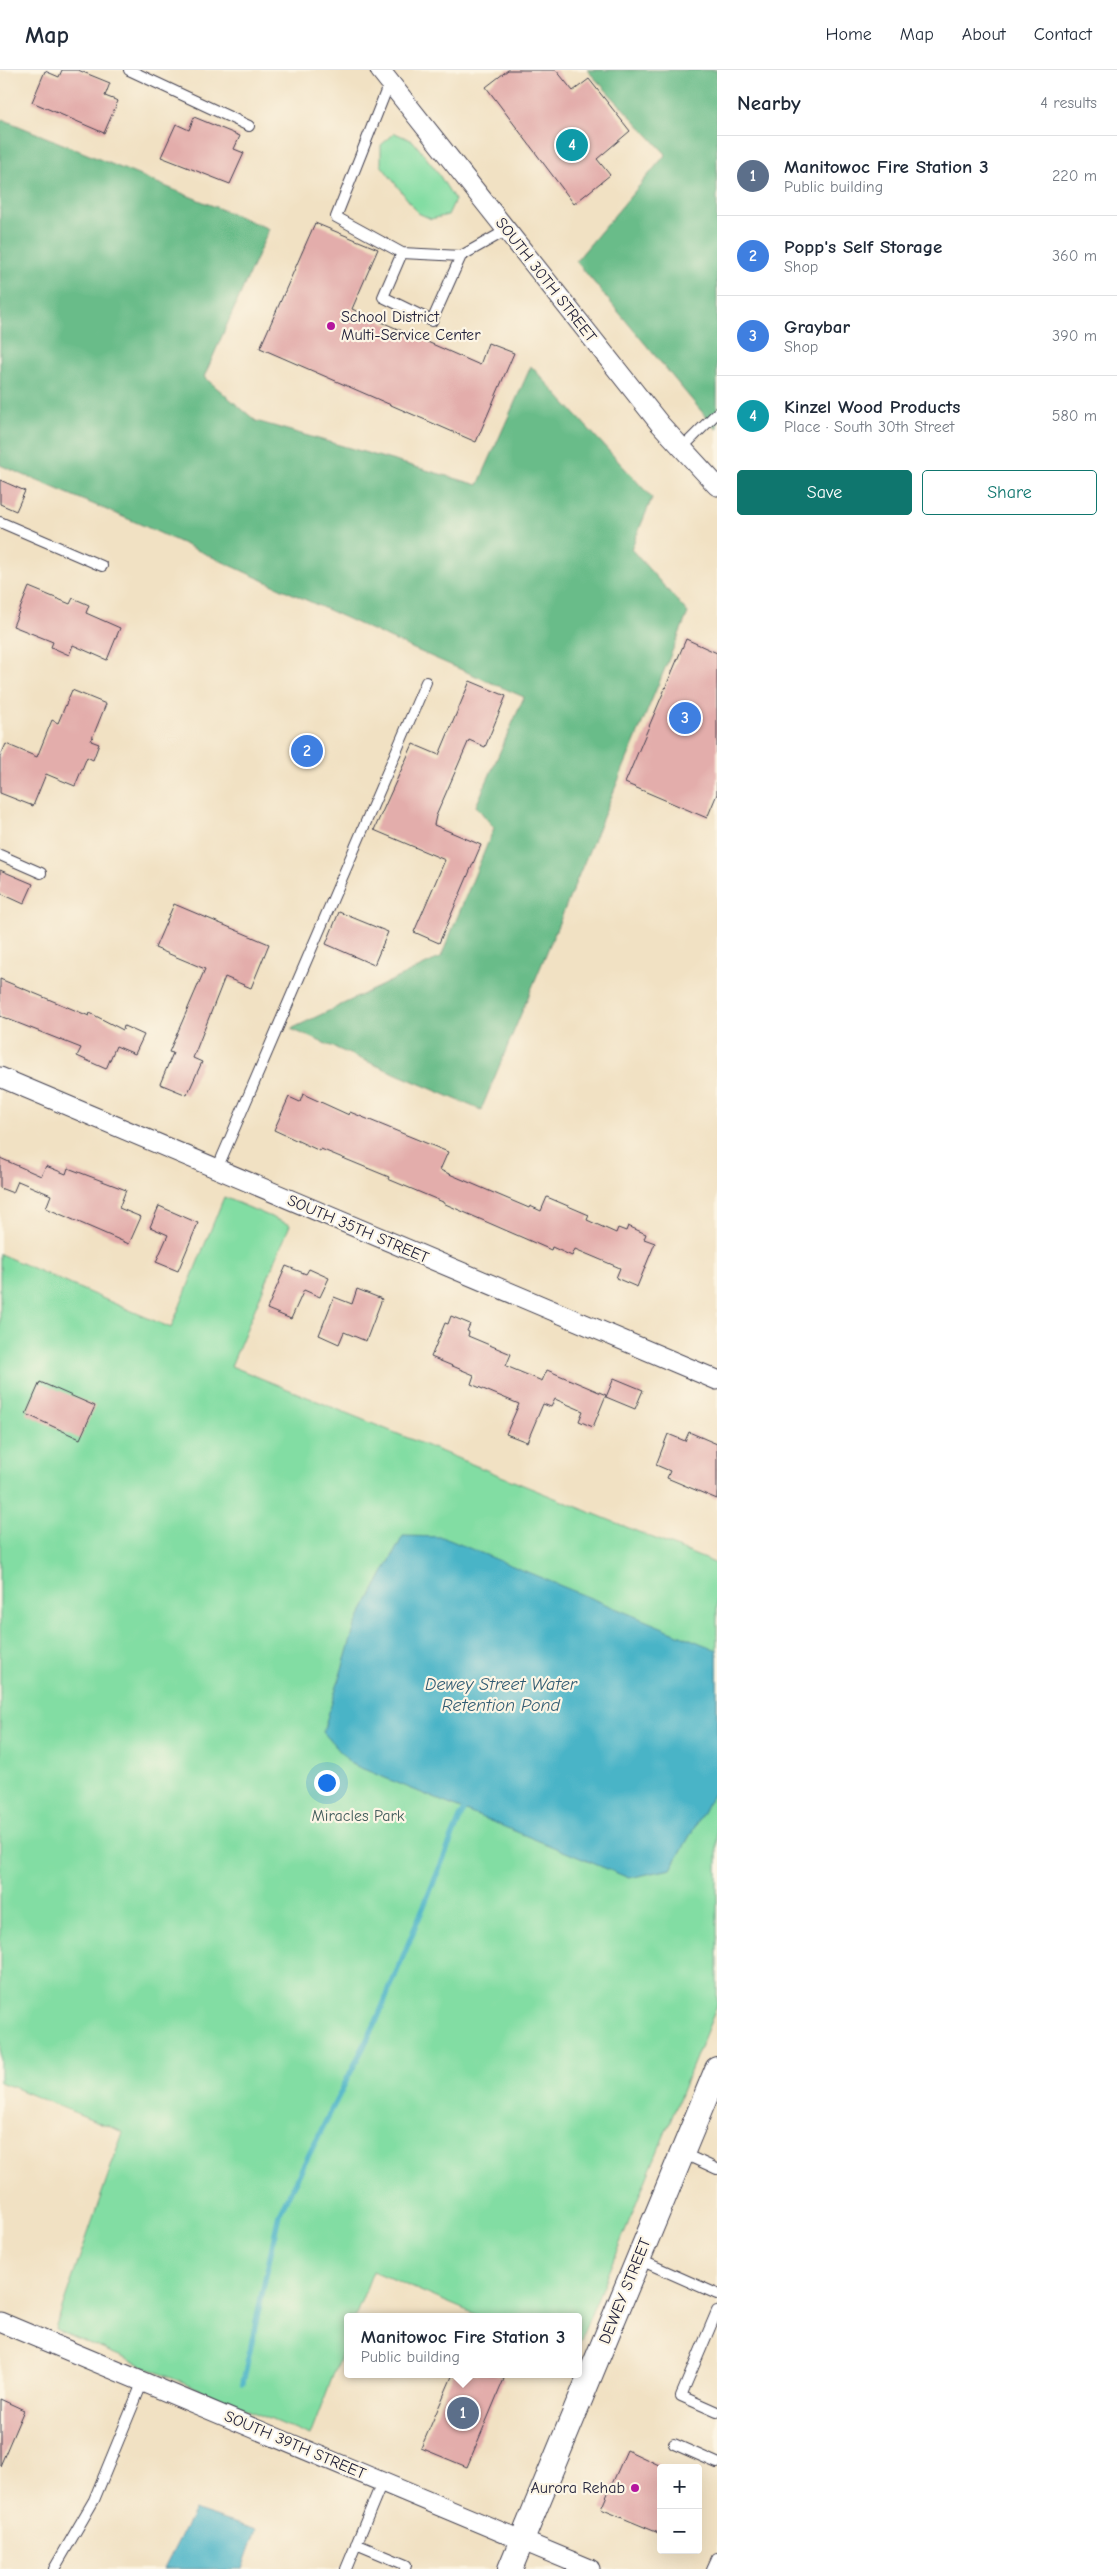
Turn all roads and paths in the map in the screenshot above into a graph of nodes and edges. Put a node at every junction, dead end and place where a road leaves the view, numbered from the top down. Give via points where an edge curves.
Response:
1 (129, 70) edge
2 (385, 76) edge
3 (249, 126) dead end
4 (507, 230) junction
5 (402, 253) junction
6 (461, 256) junction
7 (717, 414) edge
8 (682, 448) junction
9 (717, 486) edge
10 (0, 522) edge
11 (102, 566) dead end
12 (426, 682) dead end
13 (0, 855) edge
14 (41, 873) dead end
15 (0, 1077) edge
16 (217, 1169) junction
17 (717, 1380) edge
18 (717, 2069) edge
19 (710, 2104) edge
20 (682, 2153) junction
21 (717, 2169) edge
22 (638, 2259) junction
23 (717, 2294) edge
24 (717, 2311) edge
25 (0, 2322) edge
26 (143, 2381) junction
27 (717, 2412) edge
28 (674, 2444) dead end
29 (717, 2463) edge
30 (382, 2482) junction
31 (522, 2541) junction
32 (356, 2544) junction
33 (717, 2558) edge
34 (54, 2569) edge
35 (346, 2569) edge
36 (404, 2569) edge
37 (510, 2569) edge
38 (590, 2569) edge
39 (712, 2569) edge

1 - 3 lane
2 - 4 street, SOUTH 30TH STREET
2 - 5 lane via 336,217
4 - 6 lane
4 - 8 street, SOUTH 30TH STREET
5 - 6 lane
5 - 6 lane via 383,297 432,321
7 - 8 lane
8 - 9 street, SOUTH 30TH STREET
10 - 11 lane
12 - 16 lane
13 - 14 lane
15 - 16 street, SOUTH 35TH STREET
16 - 17 street, SOUTH 35TH STREET
18 - 19 street, DEWEY STREET
19 - 20 street, DEWEY STREET
20 - 21 lane
20 - 22 street, DEWEY STREET
22 - 23 lane
22 - 31 street, DEWEY STREET
24 - 27 lane via 681,2396
25 - 26 street, SOUTH 39TH STREET
26 - 30 street, SOUTH 39TH STREET
26 - 34 lane via 94,2500
28 - 29 lane
30 - 31 street, SOUTH 39TH STREET
30 - 32 lane
31 - 37 street, DEWEY STREET
31 - 38 street, SOUTH 39TH STREET
32 - 35 lane
32 - 36 lane via 406,2565
33 - 39 lane

